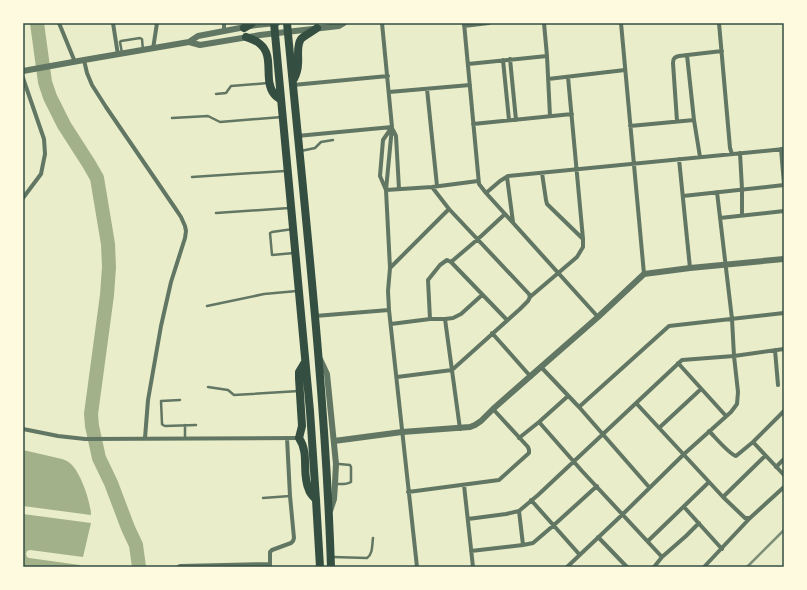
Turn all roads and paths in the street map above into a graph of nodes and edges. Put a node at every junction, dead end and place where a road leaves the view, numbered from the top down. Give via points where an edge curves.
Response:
1 (59, 23) edge
2 (113, 23) edge
3 (157, 23) edge
4 (224, 23) edge
5 (252, 23) edge
6 (275, 23) edge
7 (344, 23) edge
8 (382, 23) edge
9 (490, 23) edge
10 (544, 23) edge
11 (621, 23) edge
12 (719, 23) edge
13 (464, 24) edge
14 (244, 25) edge
15 (287, 27) edge
16 (317, 28) junction
17 (224, 31) junction
18 (276, 33) junction
19 (246, 37) junction
20 (189, 42) junction
21 (153, 49) junction
22 (144, 50) junction
23 (722, 51) junction
24 (120, 54) junction
25 (688, 55) junction
26 (547, 56) junction
27 (510, 59) junction
28 (84, 60) junction
29 (503, 60) junction
30 (75, 62) junction
31 (468, 64) junction
32 (626, 70) junction
33 (23, 73) edge
34 (388, 76) junction
35 (568, 77) junction
36 (548, 79) junction
37 (267, 83) junction
38 (293, 83) junction
39 (470, 85) junction
40 (426, 89) junction
41 (389, 92) junction
42 (216, 94) dead end
43 (281, 100) junction
44 (572, 114) junction
45 (550, 116) junction
46 (283, 117) junction
47 (172, 118) dead end
48 (509, 120) junction
49 (516, 120) junction
50 (694, 120) junction
51 (677, 121) junction
52 (473, 124) junction
53 (630, 126) junction
54 (392, 127) junction
55 (297, 136) junction
56 (333, 140) dead end
57 (783, 149) edge
58 (299, 152) junction
59 (740, 153) junction
60 (732, 154) junction
61 (700, 157) junction
62 (679, 159) junction
63 (634, 163) junction
64 (577, 169) junction
65 (288, 171) junction
66 (542, 173) junction
67 (192, 177) dead end
68 (507, 177) junction
69 (478, 181) junction
70 (784, 184) edge
71 (434, 186) junction
72 (399, 189) junction
73 (386, 190) junction
74 (742, 190) junction
75 (717, 192) junction
76 (486, 193) junction
77 (683, 196) junction
78 (23, 198) edge
79 (291, 208) junction
80 (450, 209) junction
81 (784, 211) edge
82 (216, 213) dead end
83 (505, 214) junction
84 (742, 215) junction
85 (720, 218) junction
86 (513, 222) junction
87 (293, 229) junction
88 (478, 239) junction
89 (583, 239) junction
90 (295, 253) junction
91 (784, 259) edge
92 (451, 262) junction
93 (725, 265) junction
94 (390, 268) junction
95 (690, 268) junction
96 (559, 272) junction
97 (644, 274) junction
98 (299, 291) junction
99 (482, 295) junction
100 (530, 297) junction
101 (207, 306) dead end
102 (389, 310) junction
103 (784, 314) edge
104 (315, 316) junction
105 (598, 317) junction
106 (430, 319) junction
107 (445, 319) junction
108 (732, 319) junction
109 (507, 320) junction
110 (391, 324) junction
111 (492, 333) junction
112 (784, 349) edge
113 (775, 350) junction
114 (318, 354) junction
115 (734, 356) junction
116 (305, 362) junction
117 (678, 363) junction
118 (541, 367) junction
119 (452, 370) junction
120 (396, 377) junction
121 (531, 377) junction
122 (778, 385) dead end
123 (208, 387) dead end
124 (701, 389) junction
125 (300, 391) junction
126 (568, 396) junction
127 (180, 400) dead end
128 (636, 403) junction
129 (579, 407) junction
130 (493, 409) junction
131 (784, 411) edge
132 (726, 416) junction
133 (539, 422) junction
134 (185, 425) junction
135 (196, 425) dead end
136 (460, 428) junction
137 (659, 428) junction
138 (23, 429) edge
139 (709, 431) junction
140 (402, 432) junction
141 (603, 434) junction
142 (145, 438) junction
143 (185, 438) junction
144 (289, 438) junction
145 (298, 438) junction
146 (519, 438) junction
147 (334, 441) junction
148 (753, 442) junction
149 (683, 455) junction
150 (765, 456) junction
151 (784, 460) edge
152 (574, 461) junction
153 (336, 464) junction
154 (776, 467) junction
155 (784, 475) edge
156 (709, 482) junction
157 (335, 484) junction
158 (464, 484) junction
159 (597, 486) junction
160 (650, 487) junction
161 (784, 487) edge
162 (408, 492) junction
163 (290, 496) junction
164 (723, 497) junction
165 (263, 498) dead end
166 (316, 500) junction
167 (531, 500) junction
168 (684, 507) junction
169 (519, 511) junction
170 (623, 514) junction
171 (328, 516) junction
172 (468, 518) junction
173 (750, 518) junction
174 (699, 523) junction
175 (554, 526) junction
176 (598, 537) junction
177 (372, 538) dead end
178 (648, 541) junction
179 (523, 545) junction
180 (722, 548) junction
181 (471, 551) junction
182 (580, 554) junction
183 (330, 557) junction
184 (662, 558) junction
185 (270, 566) edge
186 (178, 567) edge
187 (320, 567) edge
188 (331, 567) edge
189 (417, 567) edge
190 (473, 567) edge
191 (567, 567) edge
192 (627, 567) edge
193 (654, 567) edge
194 (704, 567) edge

1 - 30 street
2 - 24 street
3 - 21 street
4 - 17 street
5 - 14 highway
6 - 14 street
6 - 18 highway
7 - 16 street
8 - 34 street
9 - 13 street
10 - 26 street
11 - 32 street
12 - 23 street
13 - 31 street
14 - 17 street
15 - 16 street
15 - 18 street
15 - 38 highway
16 - 38 highway via 299,42 298,69
17 - 20 street via 198,36
18 - 19 street
18 - 43 highway
19 - 20 street via 200,45
19 - 37 highway via 256,41 265,50
20 - 21 street
21 - 22 street
22 - 24 street
22 - 24 lane via 141,38 128,40 120,42
23 - 25 street
23 - 60 street
24 - 28 street
25 - 50 street
25 - 51 street via 673,59
26 - 27 street
26 - 36 street
27 - 29 street
27 - 49 street
28 - 30 street
28 - 142 street via 92,85 175,208 186,231 161,326 148,400
29 - 31 street
29 - 48 street
30 - 33 street
31 - 39 street
32 - 35 street
32 - 53 street
33 - 78 street via 44,139 45,154 41,174
34 - 38 street
34 - 41 street
35 - 36 street
35 - 44 street
36 - 45 street
37 - 42 lane via 232,86 226,93
37 - 43 highway via 274,96
38 - 55 highway
39 - 40 street
39 - 52 street
40 - 41 street
40 - 71 street
41 - 54 street
43 - 46 highway
44 - 45 street
44 - 64 street
45 - 49 street
46 - 47 lane via 220,122 208,116
46 - 65 highway
48 - 49 street
48 - 52 street
50 - 51 street
50 - 61 street
51 - 53 street
52 - 69 street
53 - 63 street
54 - 55 street
54 - 72 street via 396,136
54 - 73 street
54 - 73 street via 383,140 380,176
55 - 58 highway
56 - 58 lane via 321,142 315,148
57 - 59 street
57 - 70 street
58 - 104 highway
59 - 60 street
59 - 74 street
60 - 61 street
61 - 62 street
62 - 63 street
62 - 77 street
63 - 64 street
63 - 97 street
64 - 66 street
64 - 89 street
65 - 67 lane
65 - 79 highway
66 - 68 street
66 - 89 street via 547,204
68 - 76 street
68 - 86 street
69 - 71 street
69 - 76 street
70 - 74 street
71 - 72 street
71 - 80 street
72 - 73 street
73 - 94 street
74 - 75 street
74 - 84 street
75 - 77 street
75 - 85 street
76 - 83 street
77 - 95 street
79 - 82 lane
79 - 87 highway
80 - 88 street
80 - 94 street
81 - 84 street
83 - 86 street
83 - 88 street
84 - 85 street
85 - 93 street
86 - 96 street
87 - 90 highway
87 - 90 lane via 270,233 273,255
88 - 92 street
88 - 100 street
89 - 96 street via 581,252
90 - 98 highway
91 - 93 street
92 - 99 street
92 - 106 street via 445,261 428,280
93 - 95 street
93 - 108 street
94 - 102 street
95 - 97 street
96 - 100 street
96 - 105 street
97 - 105 street
98 - 101 lane via 264,294
98 - 116 highway
99 - 107 street via 459,315
99 - 109 street
100 - 109 street
102 - 104 street
102 - 110 street
103 - 108 street
104 - 114 highway
105 - 118 street
106 - 107 street
106 - 110 street
107 - 119 street
108 - 115 street
108 - 129 street via 669,326
109 - 111 street
110 - 120 street
111 - 119 street
111 - 121 street
112 - 113 street
113 - 115 street
113 - 122 street
114 - 147 street via 327,374
114 - 171 highway
115 - 117 street via 687,359
115 - 132 street via 738,399 735,408
116 - 125 highway via 299,372
116 - 166 highway
117 - 124 street
117 - 128 street
118 - 121 street
118 - 126 street
119 - 120 street
119 - 136 street
120 - 140 street
121 - 130 street
123 - 125 lane via 228,390 234,395
124 - 132 street
124 - 137 street
125 - 145 highway via 302,426
126 - 129 street
126 - 133 street
127 - 134 lane via 161,401 162,424
128 - 137 street
128 - 141 street
129 - 141 street
130 - 136 street via 475,425
130 - 146 street
131 - 148 street
132 - 139 street
133 - 146 street
133 - 152 street
134 - 135 lane
134 - 143 lane
136 - 140 street
137 - 149 street
138 - 142 street via 86,439
139 - 148 street via 735,456
139 - 149 street
140 - 147 street
140 - 162 street
141 - 152 street
141 - 160 street
142 - 143 street
143 - 144 street
144 - 145 street
144 - 163 street
145 - 166 highway via 304,448 308,489
146 - 158 street via 528,447 529,453 503,477 499,480
147 - 153 street
148 - 150 street
149 - 156 street
149 - 160 street
150 - 154 street
150 - 164 street
151 - 154 street
152 - 159 street
152 - 167 street
153 - 157 street
153 - 157 lane via 350,465 351,482
154 - 155 street
156 - 164 street
156 - 168 street
157 - 171 street via 334,499
158 - 162 street
158 - 172 street
159 - 170 street
159 - 175 street
160 - 170 street
161 - 173 street
162 - 189 street
163 - 165 lane
163 - 185 street via 294,538 291,543 270,552
164 - 173 street via 744,518
166 - 187 highway
167 - 169 street
167 - 175 street
168 - 174 street
168 - 178 street
169 - 172 street
169 - 179 street
170 - 176 street
170 - 178 street
171 - 183 highway
172 - 181 street
173 - 180 street
174 - 180 street
174 - 184 street
175 - 179 street via 535,541
175 - 182 street
176 - 182 street
176 - 192 street
177 - 183 lane via 371,553 367,558
178 - 184 street
179 - 181 street
180 - 194 street
181 - 190 street
182 - 191 street
183 - 188 highway
184 - 193 street
185 - 186 street

